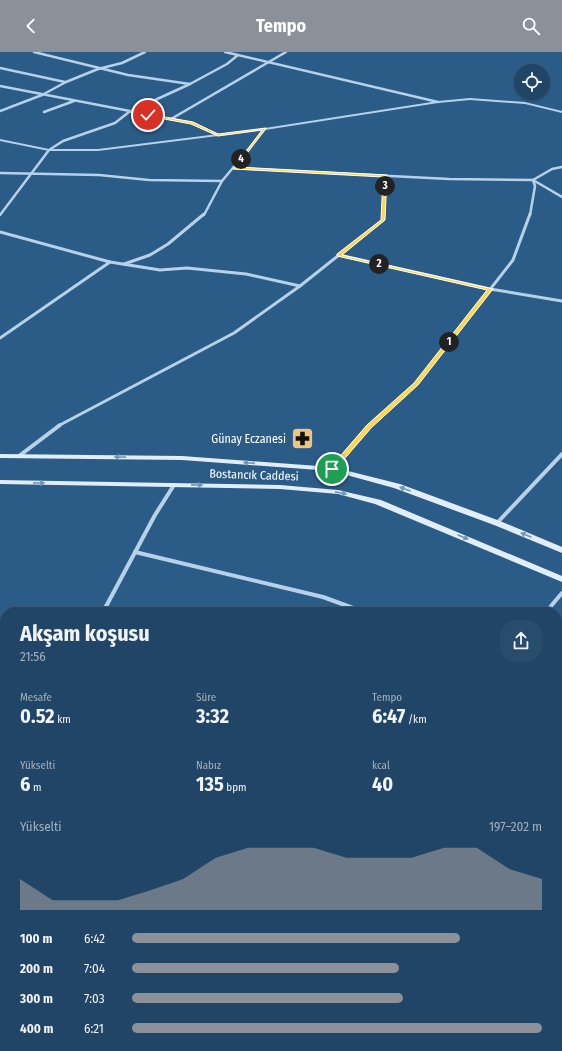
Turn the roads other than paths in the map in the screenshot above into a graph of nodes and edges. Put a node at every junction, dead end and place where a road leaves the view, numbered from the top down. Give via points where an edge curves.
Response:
1 (34, 52) edge
2 (145, 52) edge
3 (225, 52) edge
4 (286, 52) edge
5 (238, 55) junction
6 (270, 62) junction
7 (0, 68) edge
8 (98, 69) junction
9 (66, 82) junction
10 (190, 84) junction
11 (0, 86) edge
12 (42, 95) junction
13 (75, 101) junction
14 (438, 102) junction
15 (0, 111) edge
16 (44, 112) dead end
17 (129, 112) junction
18 (562, 112) edge
19 (170, 119) junction
20 (265, 129) junction
21 (218, 135) junction
22 (0, 140) edge
23 (49, 150) junction
24 (562, 167) edge
25 (234, 168) junction
26 (0, 172) edge
27 (34, 172) junction
28 (385, 176) junction
29 (533, 180) junction
30 (222, 181) junction
31 (562, 197) edge
32 (0, 216) edge
33 (0, 232) edge
34 (339, 255) junction
35 (110, 262) junction
36 (123, 264) junction
37 (300, 286) junction
38 (490, 289) junction
39 (562, 301) edge
40 (0, 338) edge
41 (562, 454) edge
42 (0, 456) edge
43 (19, 456) junction
44 (332, 469) junction
45 (0, 482) edge
46 (174, 485) junction
47 (497, 523) junction
48 (562, 550) edge
49 (135, 552) junction
50 (562, 579) edge
51 (562, 593) edge
52 (106, 607) edge
53 (350, 607) edge
54 (550, 607) edge

1 - 8 street
2 - 8 street via 122,63
3 - 5 street
4 - 6 street
5 - 6 street
5 - 10 street via 228,64
6 - 14 street
6 - 19 street
7 - 9 street
8 - 9 street
8 - 10 street
9 - 12 street
10 - 17 street
11 - 12 street
12 - 13 street
12 - 15 street
13 - 16 street
13 - 17 street
14 - 18 street via 470,99 525,103
14 - 20 street
17 - 19 street
17 - 23 street via 115,123 63,141
19 - 21 street via 192,123
20 - 21 street
20 - 25 street
21 - 23 street via 98,150
22 - 23 street
23 - 27 street
24 - 29 street via 552,169
25 - 28 street
25 - 30 street
26 - 27 street
27 - 30 street via 149,180
27 - 32 street
28 - 29 street
28 - 34 street via 383,220
29 - 31 street
29 - 38 street via 535,186 529,219 513,260
30 - 36 street via 203,217 150,255
33 - 35 street
34 - 37 street
34 - 38 street
35 - 36 street
35 - 40 street
36 - 37 street via 160,270 186,268 246,274
37 - 43 street via 234,333 58,426
38 - 39 street
38 - 44 street via 416,384 369,426
41 - 47 street
42 - 43 main road, Bostancık Caddesi
44 -> 43 main road, Bostancık Caddesi via 182,458
47 -> 44 main road, Bostancık Caddesi via 397,486
45 -> 46 main road, Bostancık Caddesi
46 - 49 street
46 -> 50 main road, Bostancık Caddesi via 280,487 338,492 378,502
48 -> 47 main road, Bostancık Caddesi
49 - 52 street
49 - 53 street via 323,597
51 - 54 street

